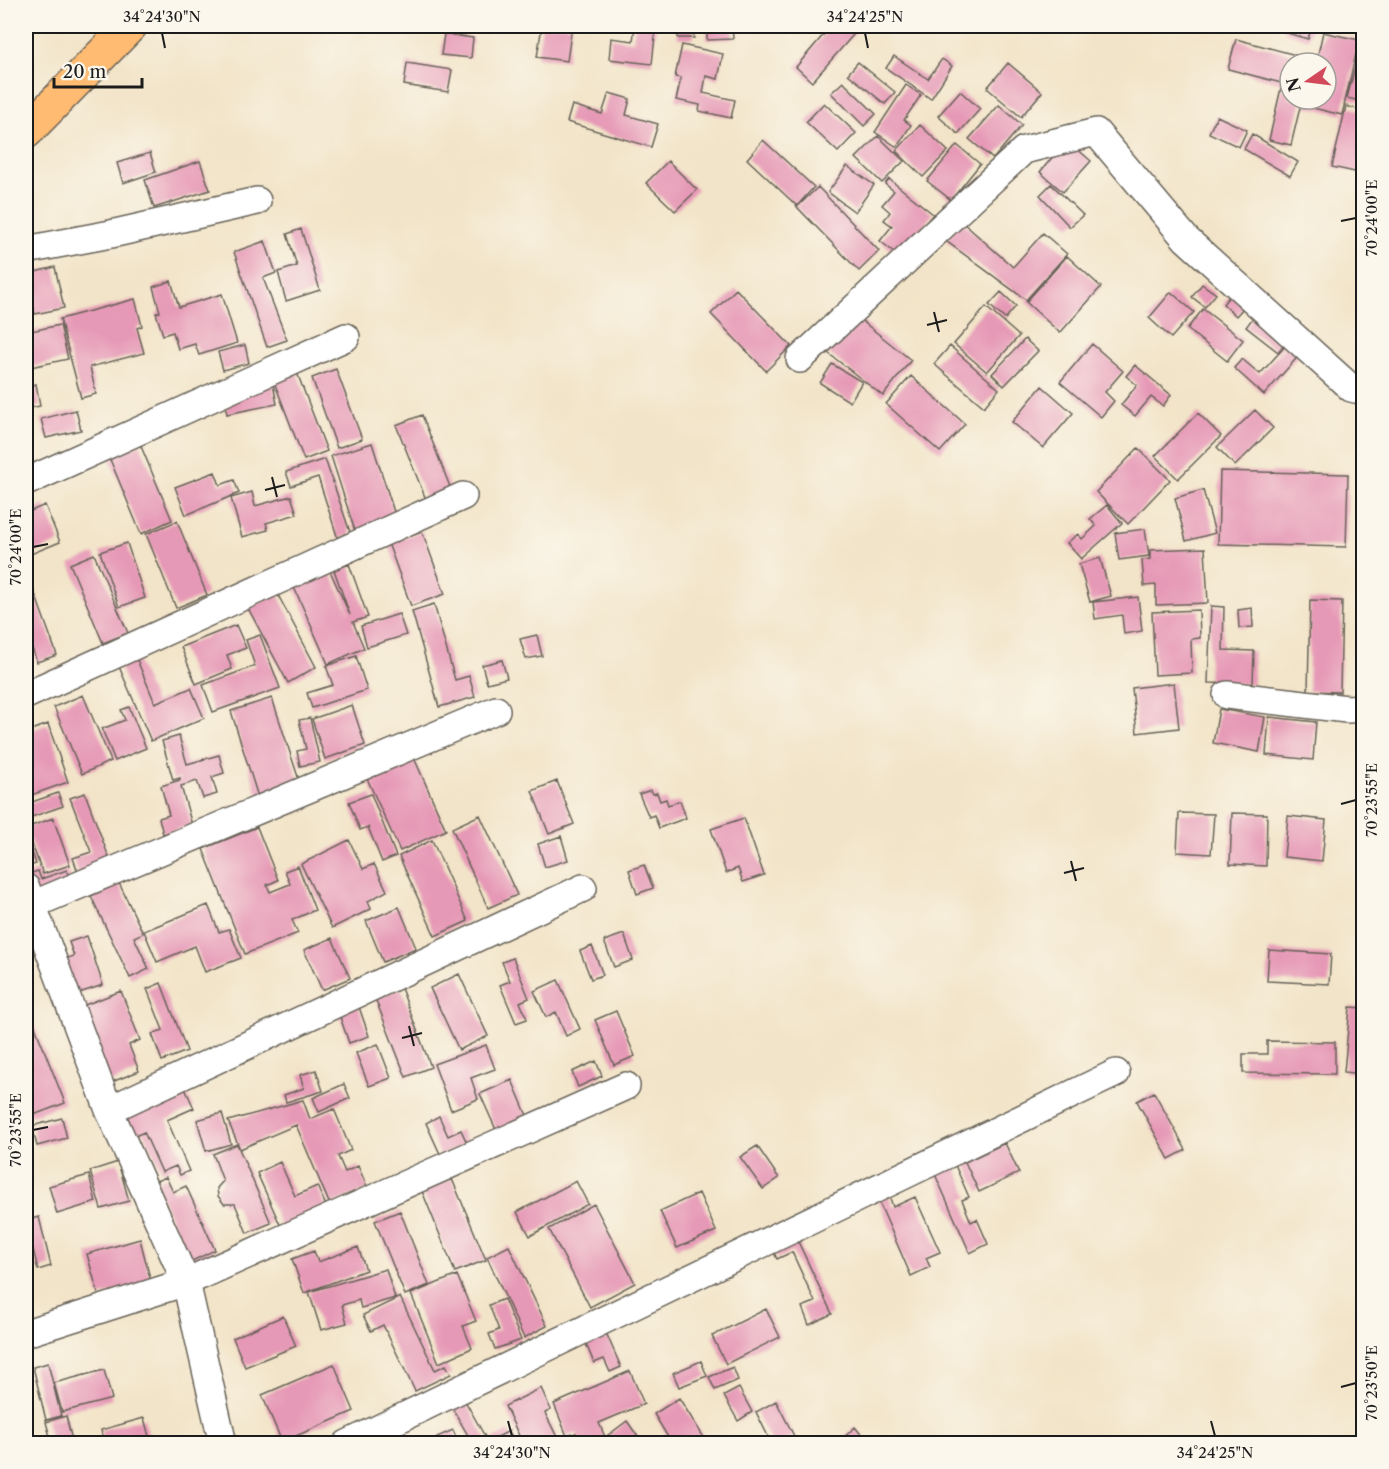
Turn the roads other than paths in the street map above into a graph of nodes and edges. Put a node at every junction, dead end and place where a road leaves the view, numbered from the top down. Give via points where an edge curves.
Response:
1 (130, 26) edge
2 (26, 132) edge
3 (257, 201) dead end
4 (26, 249) edge
5 (346, 337) dead end
6 (800, 359) dead end
7 (1364, 391) edge
8 (26, 482) edge
9 (463, 496) dead end
10 (26, 695) edge
11 (1227, 695) dead end
12 (1364, 708) edge
13 (496, 710) dead end
14 (583, 888) dead end
15 (29, 896) edge
16 (1116, 1073) dead end
17 (626, 1086) dead end
18 (109, 1110) junction
19 (186, 1282) junction
20 (26, 1333) edge
21 (223, 1443) edge
22 (347, 1443) edge

1 - 2 highway
3 - 4 street
5 - 8 street
6 - 7 street via 1024,150 1096,132 1186,239 1351,388
9 - 10 street
11 - 12 street
13 - 15 street
14 - 18 street
15 - 18 street
16 - 22 street
17 - 19 street
18 - 19 street
19 - 20 street
19 - 21 street

